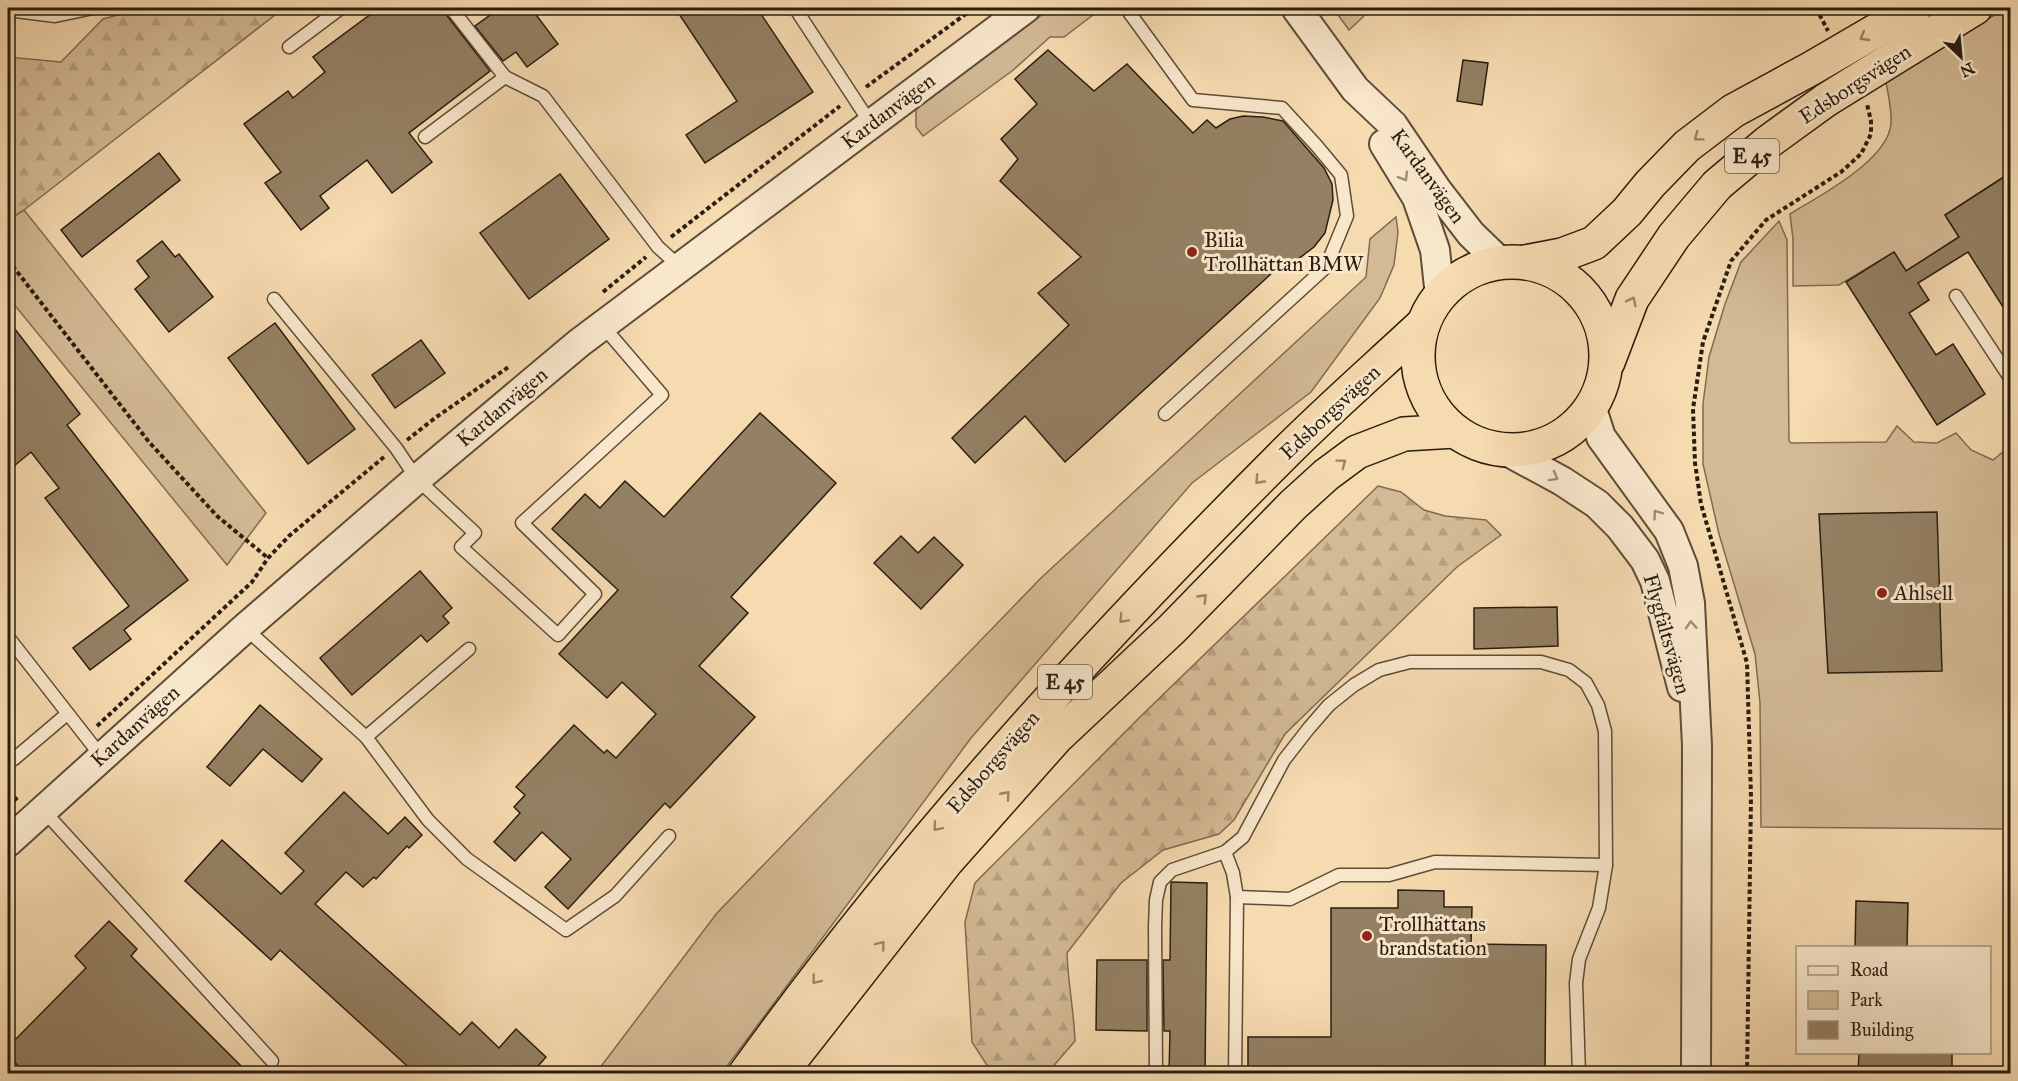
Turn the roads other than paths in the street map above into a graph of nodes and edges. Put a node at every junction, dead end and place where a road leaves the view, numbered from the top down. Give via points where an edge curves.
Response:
1 (93, 8) edge
2 (341, 8) edge
3 (451, 8) edge
4 (795, 8) edge
5 (1026, 8) edge
6 (1126, 8) edge
7 (1296, 8) edge
8 (1915, 8) edge
9 (1975, 8) edge
10 (8, 10) edge
11 (289, 47) dead end
12 (505, 77) junction
13 (1355, 89) junction
14 (871, 124) junction
15 (425, 137) dead end
16 (1512, 263) junction
17 (680, 267) junction
18 (1440, 296) junction
19 (1956, 296) dead end
20 (274, 299) dead end
21 (1424, 324) junction
22 (602, 325) junction
23 (1603, 375) junction
24 (2010, 378) edge
25 (1591, 406) junction
26 (1165, 414) dead end
27 (1455, 431) junction
28 (1503, 449) junction
29 (417, 479) junction
30 (245, 628) junction
31 (8, 637) edge
32 (469, 649) dead end
33 (67, 714) junction
34 (366, 737) junction
35 (1697, 746) junction
36 (8, 751) edge
37 (101, 756) junction
38 (43, 810) junction
39 (669, 836) dead end
40 (8, 842) edge
41 (1225, 852) junction
42 (1606, 865) junction
43 (1237, 897) junction
44 (272, 1060) dead end
45 (745, 1074) edge
46 (780, 1074) edge
47 (1156, 1074) edge
48 (1235, 1074) edge
49 (1579, 1074) edge
50 (1696, 1074) edge

1 - 10 lane via 55,16
2 - 11 lane
3 - 12 lane
4 - 14 lane
5 - 14 street, Kardanvägen
6 - 26 lane via 1193,100 1282,108 1341,175 1347,216 1326,267
7 - 13 street, Kardanvägen
8 -> 16 highway, Edsborgsvägen / E 45 via 1733,111 1687,146 1594,243 1562,255
23 -> 9 highway, Edsborgsvägen / E 45 via 1632,299 1674,236 1717,185 1826,100
12 - 15 lane
12 - 17 lane via 543,96 658,247
13 - 16 street, Kardanvägen via 1392,125 1471,234
13 -> 18 street, Kardanvägen via 1417,198 1435,250
14 - 17 street, Kardanvägen
16 - 18 highway, E 45 via 1467,273
16 - 23 highway, E 45 via 1553,271 1588,301 1602,329
17 - 22 street, Kardanvägen
18 - 21 highway, E 45
19 - 24 lane
20 - 29 lane
21 - 27 highway, E 45 via 1418,359 1422,383 1431,404
21 -> 45 highway, Edsborgsvägen / E 45 via 1287,451 1033,716 922,844
22 - 29 street, Kardanvägen
22 - 29 lane via 662,395 522,523 595,594 558,635 461,547 474,533
23 - 25 highway, E 45
25 - 28 highway, E 45 via 1581,420 1553,440 1520,449
35 -> 25 street, Flygfältsvägen via 1690,603 1683,566 1668,531 1601,437
27 - 28 highway, E 45 via 1478,443
46 -> 27 highway, Edsborgsvägen / E 45 via 947,861 1056,738 1172,629 1293,505 1357,452 1404,434
28 -> 35 street, Flygfältsvägen via 1597,504 1645,560 1655,581
29 - 30 street, Kardanvägen
30 - 34 lane
30 - 37 street, Kardanvägen
31 - 33 lane
32 - 34 lane
33 - 36 lane via 14,759
33 - 37 lane
34 - 39 lane via 428,820 467,859 566,930 615,896
35 - 50 street, Flygfältsvägen
37 - 38 street, Kardanvägen
38 - 40 street, Kardanvägen
38 - 44 lane
41 - 42 lane via 1243,837 1284,760 1329,705 1354,685 1379,670 1410,662 1541,662 1569,670 1586,683 1598,705 1605,731
41 - 43 lane
41 - 47 lane via 1172,870 1160,882 1155,927
42 - 43 lane via 1435,862 1389,875 1340,875 1290,899
42 - 49 lane via 1599,908 1579,959
43 - 48 lane

